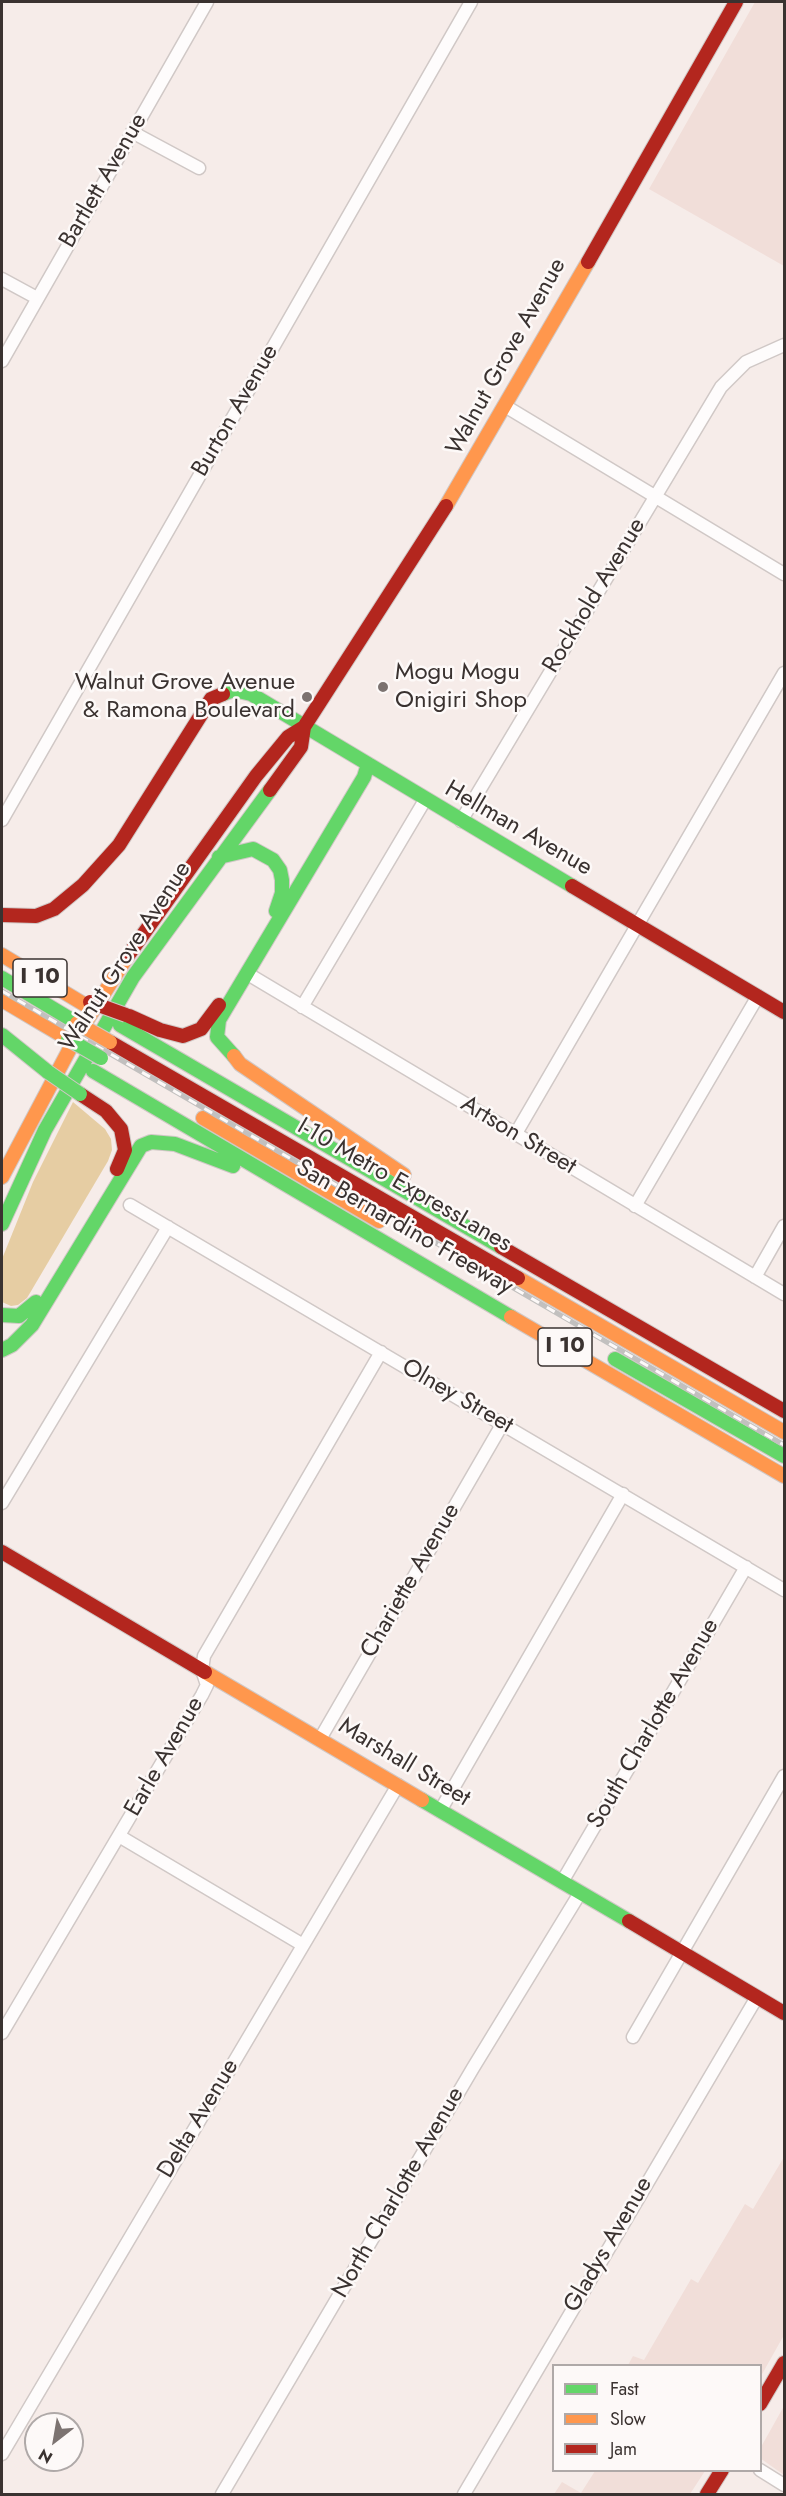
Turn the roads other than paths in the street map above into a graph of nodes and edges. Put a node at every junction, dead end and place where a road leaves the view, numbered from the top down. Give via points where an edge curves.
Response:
1 (207, 2) edge
2 (471, 2) edge
3 (736, 2) edge
4 (132, 132) junction
5 (199, 168) dead end
6 (2, 279) edge
7 (37, 298) junction
8 (784, 345) edge
9 (2, 361) edge
10 (506, 405) junction
11 (656, 496) junction
12 (784, 574) edge
13 (784, 673) edge
14 (304, 727) junction
15 (368, 764) junction
16 (425, 800) junction
17 (2, 820) edge
18 (461, 821) junction
19 (219, 857) junction
20 (276, 911) junction
21 (2, 915) edge
22 (637, 924) junction
23 (2, 955) edge
24 (253, 977) dead end
25 (2, 978) edge
26 (758, 996) junction
27 (2, 1000) edge
28 (302, 1007) junction
29 (784, 1012) edge
30 (123, 1020) junction
31 (2, 1035) edge
32 (55, 1049) dead end
33 (106, 1061) dead end
34 (194, 1113) dead end
35 (515, 1135) junction
36 (2, 1177) edge
37 (289, 1188) junction
38 (130, 1205) dead end
39 (635, 1206) junction
40 (2, 1224) edge
41 (462, 1225) junction
42 (784, 1226) edge
43 (168, 1227) junction
44 (390, 1228) dead end
45 (755, 1277) junction
46 (784, 1294) edge
47 (36, 1302) junction
48 (2, 1315) edge
49 (2, 1340) edge
50 (2, 1350) edge
51 (381, 1352) junction
52 (608, 1354) dead end
53 (784, 1411) edge
54 (503, 1424) junction
55 (784, 1432) edge
56 (784, 1456) edge
57 (784, 1476) edge
58 (623, 1494) junction
59 (2, 1503) edge
60 (2, 1552) edge
61 (746, 1567) junction
62 (784, 1590) edge
63 (202, 1670) junction
64 (320, 1739) junction
65 (784, 1776) edge
66 (398, 1785) junction
67 (440, 1810) junction
68 (119, 1836) junction
69 (562, 1882) junction
70 (580, 1893) junction
71 (303, 1945) junction
72 (683, 1953) junction
73 (757, 1997) junction
74 (784, 2013) edge
75 (2, 2033) edge
76 (633, 2037) dead end
77 (784, 2363) edge
78 (762, 2401) edge
79 (2, 2454) edge
80 (762, 2471) edge
81 (721, 2472) edge
82 (784, 2485) edge
83 (222, 2494) edge
84 (464, 2494) edge
85 (707, 2494) edge

1 - 4 street, Bartlett Avenue
2 - 17 street, Burton Avenue
3 - 10 main road, Walnut Grove Avenue
4 - 5 street
4 - 7 street, Bartlett Avenue
6 - 7 street
7 - 9 street, Bartlett Avenue
8 - 11 street, Rockhold Avenue via 746,362 721,387
10 - 11 street
10 - 14 main road, Walnut Grove Avenue via 468,472
11 - 12 street
11 - 18 street, Rockhold Avenue
13 - 22 street
14 - 15 main road, Hellman Avenue
14 - 19 main road, Walnut Grove Avenue via 301,747
14 - 21 main road, Hellman Avenue via 250,694 227,690 211,699 119,845 83,885 54,909 36,916
14 - 36 main road, Walnut Grove Avenue via 288,737 256,776 118,968 75,1039
15 - 16 main road, Hellman Avenue
15 - 20 main road via 358,774
15 - 41 main road via 364,777 219,1020 217,1037 240,1064 407,1178
16 - 18 main road, Hellman Avenue
16 - 28 street
18 - 22 main road, Hellman Avenue
19 - 20 main road via 253,849 273,860 282,880
19 - 40 main road, Walnut Grove Avenue via 133,977 90,1048 45,1130
20 - 30 main road via 201,1029 192,1034 174,1034
22 - 26 main road, Hellman Avenue
22 - 35 street
23 - 30 main road, I 10, bridge via 85,1003
24 - 28 street, Artson Street
25 - 55 main road, I-10 Metro ExpressLanes, bridge
26 - 29 main road, Hellman Avenue
26 - 39 street
27 - 33 main road, bridge
28 - 35 street, Artson Street
30 - 41 main road, San Bernardino Freeway / I 10
31 - 47 main road, bridge via 116,1120 124,1136 125,1150 118,1167
32 - 37 main road, San Bernardino Freeway / I 10
34 - 44 main road, I-10 Metro ExpressLanes
35 - 39 street, Artson Street
37 - 50 main road via 175,1144 151,1142 141,1146 32,1325
37 - 57 main road, San Bernardino Freeway / I 10
38 - 43 street, Olney Street
39 - 45 street, Artson Street
41 - 53 main road, San Bernardino Freeway / I 10
42 - 45 street
43 - 51 street, Olney Street
43 - 59 street
45 - 46 street, Artson Street
47 - 48 main road via 19,1316
47 - 49 main road via 16,1331
51 - 54 street, Olney Street
51 - 63 street, Earle Avenue via 204,1656
52 - 56 main road
54 - 58 street, Olney Street
54 - 64 street, Chariette Avenue
58 - 61 street, Olney Street
58 - 67 street
60 - 63 main road, Marshall Street
61 - 62 street, Olney Street
61 - 69 street, South Charlotte Avenue
63 - 64 main road, Marshall Street
63 - 68 street, Earle Avenue via 207,1685
64 - 66 main road, Marshall Street
65 - 72 street
66 - 67 main road, Marshall Street
66 - 71 street, Delta Avenue
67 - 69 main road, Marshall Street
68 - 71 street
68 - 75 street, Earle Avenue
69 - 70 main road, Marshall Street
70 - 72 main road, Marshall Street
70 - 83 street, North Charlotte Avenue
71 - 79 street, Delta Avenue
72 - 73 main road, Marshall Street
72 - 76 street
73 - 74 main road, Marshall Street
73 - 84 street, Gladys Avenue
77 - 78 main road
80 - 82 street
81 - 85 main road

